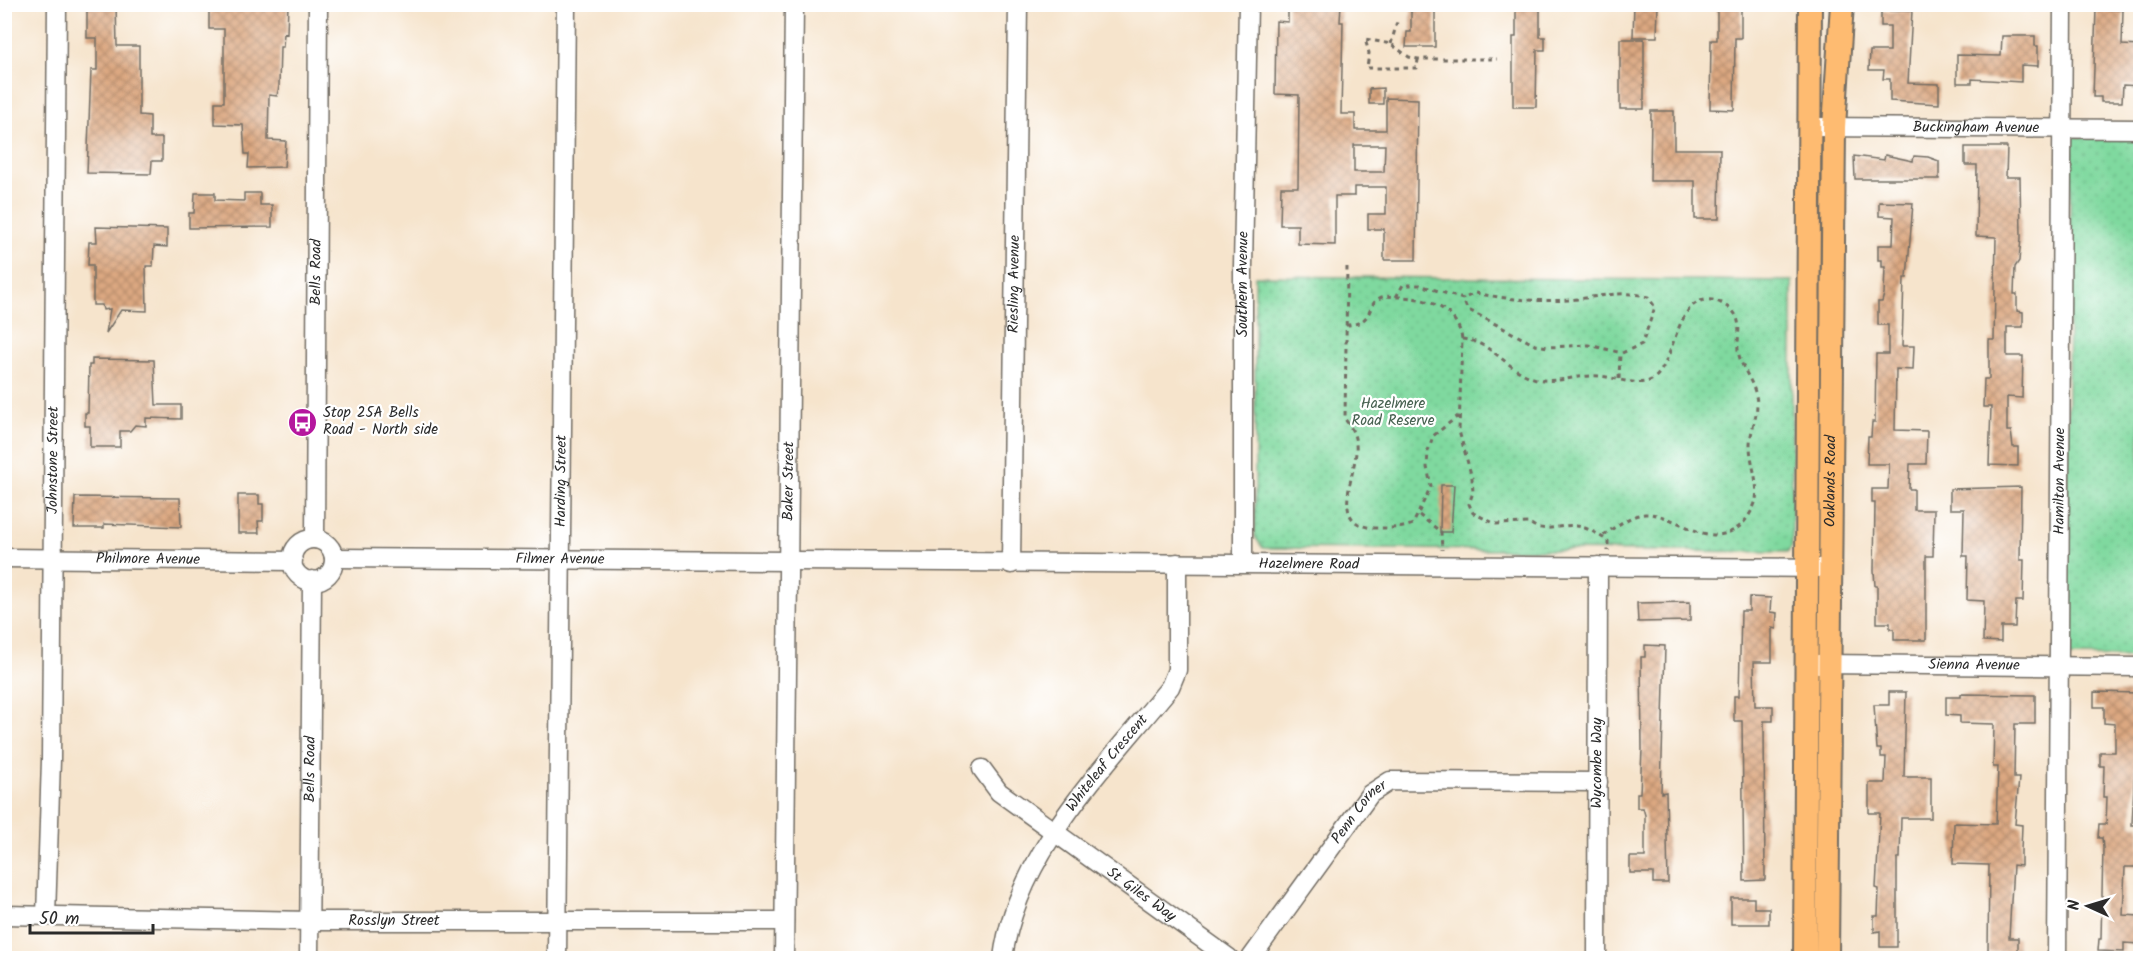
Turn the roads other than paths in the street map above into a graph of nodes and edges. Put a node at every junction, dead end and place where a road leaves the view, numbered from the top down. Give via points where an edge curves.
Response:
1 (57, 4) edge
2 (318, 4) edge
3 (566, 4) edge
4 (794, 4) edge
5 (1018, 4) edge
6 (1248, 4) edge
7 (1810, 4) edge
8 (1842, 4) edge
9 (2064, 4) edge
10 (1834, 126) junction
11 (1811, 127) junction
12 (2063, 128) junction
13 (2140, 129) edge
14 (315, 539) junction
15 (4, 558) edge
16 (52, 558) junction
17 (334, 558) junction
18 (293, 561) junction
19 (561, 561) junction
20 (788, 563) junction
21 (1177, 563) junction
22 (1243, 563) junction
23 (1011, 564) junction
24 (1603, 566) junction
25 (1820, 568) junction
26 (312, 580) junction
27 (1819, 664) junction
28 (2059, 666) junction
29 (2140, 667) edge
30 (982, 770) dead end
31 (1598, 782) junction
32 (1054, 832) junction
33 (4, 915) edge
34 (46, 916) junction
35 (557, 920) junction
36 (310, 921) junction
37 (784, 921) junction
38 (309, 958) edge
39 (557, 958) edge
40 (784, 958) edge
41 (1003, 958) edge
42 (1228, 958) edge
43 (1251, 958) edge
44 (1597, 958) edge
45 (1805, 958) edge
46 (1827, 958) edge
47 (2057, 958) edge

1 - 16 street, Johnstone Street
2 - 14 street, Bells Road
3 - 19 street, Harding Street
4 - 20 street, Baker Street
5 - 23 street, Riesling Avenue
6 - 22 street, Southern Avenue
7 - 11 main road, Oaklands Road
8 - 10 main road, Oaklands Road
9 - 12 street, Hamilton Avenue
10 - 11 street, Buckingham Avenue
10 - 12 street, Buckingham Avenue
10 - 25 main road, Oaklands Road
11 - 25 main road, Oaklands Road
12 - 13 street, Buckingham Avenue
12 - 28 street, Hamilton Avenue
14 - 17 street via 326,543
14 - 18 street via 296,548
15 - 16 street, Philmore Avenue
16 - 18 street, Philmore Avenue
16 - 34 street, Johnstone Street
17 - 19 street, Filmer Avenue
17 - 26 street via 326,576
18 - 26 street via 297,572
19 - 20 street, Filmer Avenue
19 - 35 street, Harding Street
20 - 23 street, Hazelmere Road
20 - 37 street, Baker Street
21 - 22 street, Hazelmere Road
21 - 23 street, Hazelmere Road
21 - 32 street, Whiteleaf Crescent via 1177,670 1170,687
22 - 24 street, Hazelmere Road
24 - 25 street, Hazelmere Road
24 - 31 street, Wycombe Way
25 - 27 main road, Oaklands Road
26 - 36 street, Bells Road
27 - 28 street, Sienna Avenue
27 - 45 main road, Oaklands Road
27 - 46 main road, Oaklands Road
28 - 29 street, Sienna Avenue
28 - 47 street, Hamilton Avenue
30 - 32 street, St Giles Way via 999,792
31 - 43 street, Penn Corner via 1390,782 1370,794
31 - 44 street, Wycombe Way
32 - 41 street, Whiteleaf Crescent via 1022,888 1005,938
32 - 42 street, St Giles Way
33 - 34 street, Rosslyn Street
34 - 36 street, Rosslyn Street
35 - 36 street, Rosslyn Street
35 - 37 street, Rosslyn Street
35 - 39 street, Harding Street
36 - 38 street, Bells Road
37 - 40 street, Baker Street

